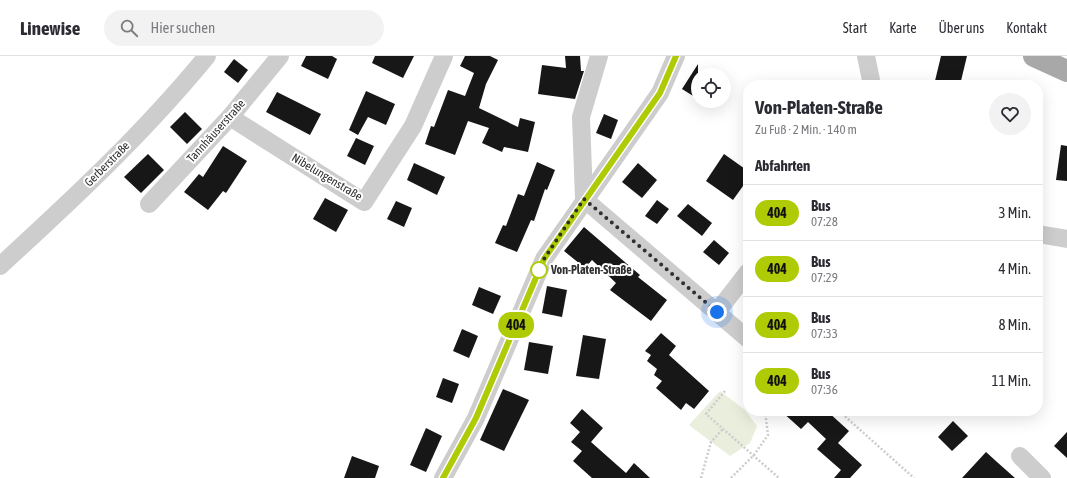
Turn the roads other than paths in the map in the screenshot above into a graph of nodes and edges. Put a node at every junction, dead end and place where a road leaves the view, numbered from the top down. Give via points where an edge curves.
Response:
1 (207, 56) edge
2 (280, 56) edge
3 (444, 56) edge
4 (598, 56) edge
5 (676, 56) edge
6 (866, 56) edge
7 (1034, 56) edge
8 (1067, 71) edge
9 (871, 80) edge
10 (230, 117) junction
11 (584, 199) junction
12 (149, 204) dead end
13 (1043, 235) edge
14 (1067, 239) edge
15 (0, 266) edge
16 (743, 278) edge
17 (717, 312) junction
18 (743, 335) edge
19 (1020, 456) dead end
20 (443, 478) edge
21 (1042, 478) edge

1 - 15 street, Gerberstraße via 131,141
2 - 10 street, Tannhäuserstraße
3 - 10 street, Nibelungenstraße via 413,126 364,202
4 - 11 street via 581,117
5 - 11 street via 660,93
6 - 9 street
7 - 8 main road
10 - 12 street, Tannhäuserstraße
11 - 17 street
11 - 20 street via 544,259 476,418
13 - 14 street
16 - 17 street
17 - 18 street
19 - 21 street

